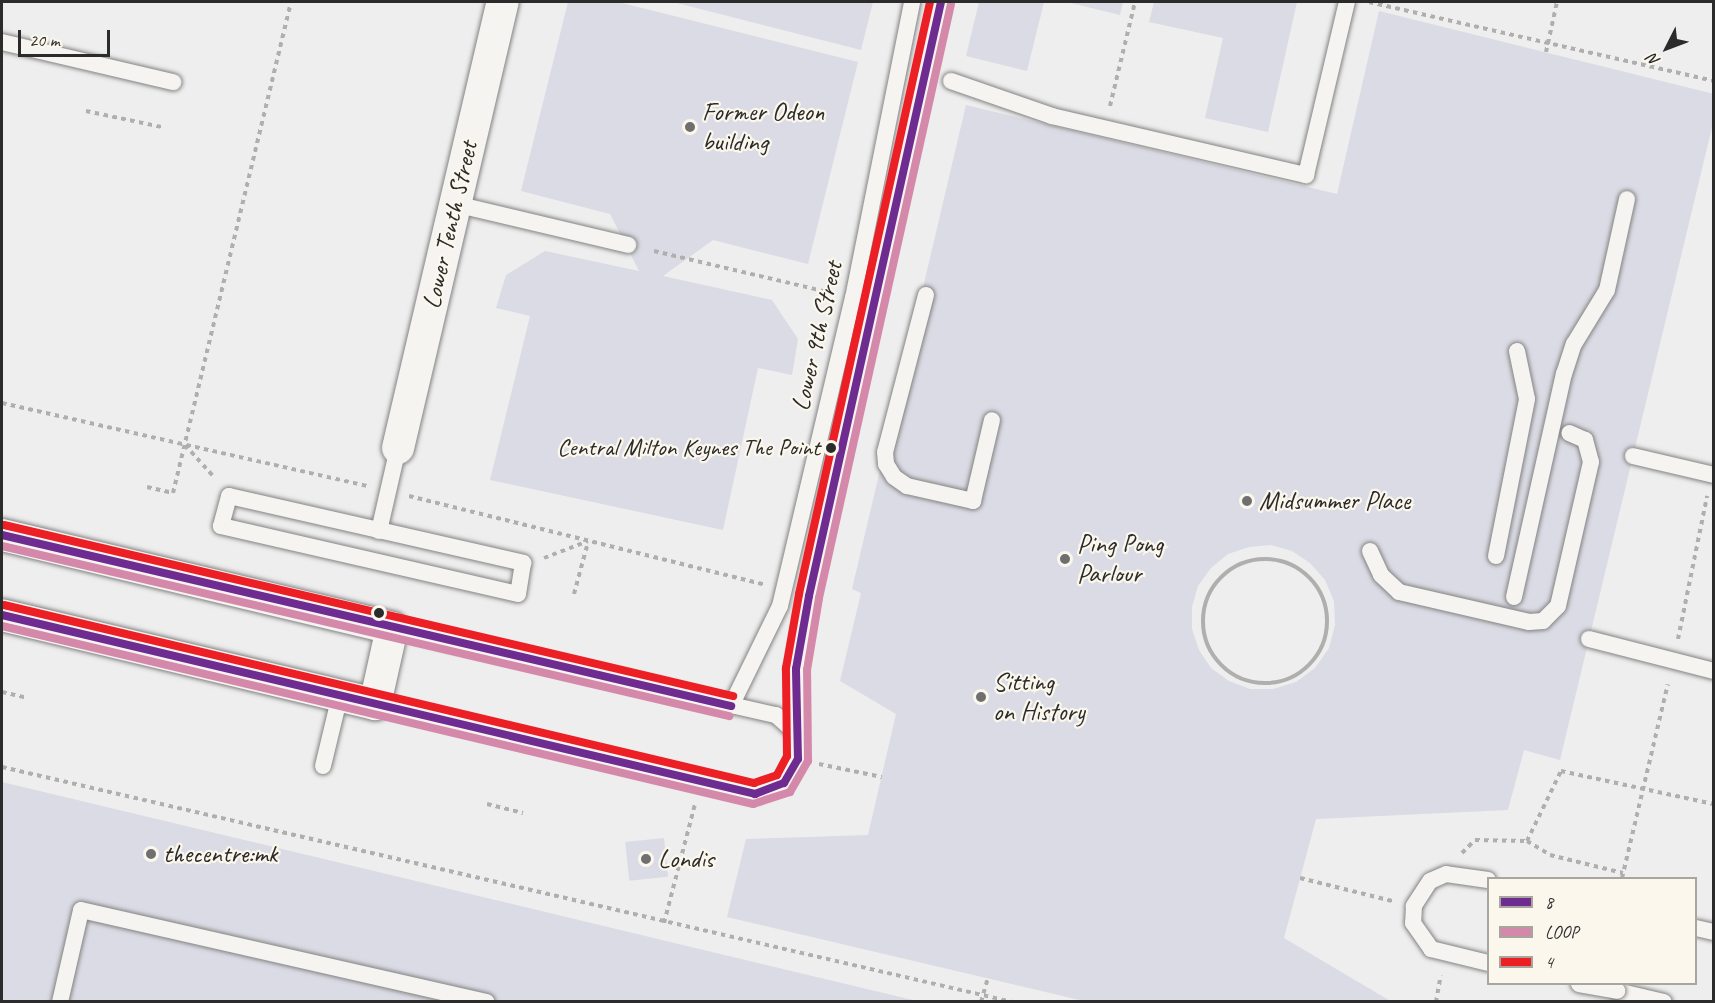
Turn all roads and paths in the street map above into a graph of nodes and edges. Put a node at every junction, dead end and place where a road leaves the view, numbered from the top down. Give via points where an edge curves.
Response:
1 (291, 2) edge
2 (502, 2) edge
3 (912, 2) edge
4 (941, 2) edge
5 (1135, 2) edge
6 (1347, 2) edge
7 (1369, 2) edge
8 (1557, 2) edge
9 (2, 42) edge
10 (1548, 43) junction
11 (1546, 52) dead end
12 (951, 81) dead end
13 (1713, 81) edge
14 (173, 82) dead end
15 (86, 111) dead end
16 (162, 127) dead end
17 (1105, 127) junction
18 (1627, 199) dead end
19 (455, 204) junction
20 (628, 245) dead end
21 (654, 251) dead end
22 (926, 295) dead end
23 (853, 298) junction
24 (1516, 351) dead end
25 (992, 420) dead end
26 (1569, 433) dead end
27 (185, 444) junction
28 (398, 447) joint
29 (1633, 456) dead end
30 (1713, 475) edge
31 (147, 487) dead end
32 (229, 496) junction
33 (378, 531) junction
34 (2, 535) edge
35 (1370, 551) dead end
36 (1496, 556) dead end
37 (523, 564) junction
38 (574, 594) dead end
39 (1514, 597) dead end
40 (2, 615) edge
41 (392, 628) junction
42 (1589, 639) dead end
43 (1713, 671) edge
44 (1229, 672) joint
45 (2, 692) edge
46 (340, 695) junction
47 (27, 698) dead end
48 (375, 704) junction
49 (731, 706) junction
50 (795, 732) junction
51 (798, 759) junction
52 (323, 766) dead end
53 (2, 767) edge
54 (882, 777) dead end
55 (700, 781) junction
56 (487, 804) dead end
57 (1713, 804) edge
58 (523, 813) dead end
59 (1527, 841) junction
60 (1623, 873) dead end
61 (1438, 877) junction
62 (1300, 878) dead end
63 (1487, 880) edge
64 (1413, 906) junction
65 (664, 923) junction
66 (1697, 928) edge
67 (1713, 932) edge
68 (1487, 963) edge
69 (988, 978) dead end
70 (1584, 985) edge
71 (982, 994) junction
72 (60, 1002) edge
73 (487, 1002) edge
74 (981, 1002) edge
75 (1013, 1002) edge
76 (1664, 1002) edge

1 - 27 path
2 - 19 street, Lower Tenth Street
3 - 23 lane, Lower 9th Street
4 - 50 lane, Lower 9th Street via 809,596 796,669
5 - 17 path
6 - 17 lane via 1306,176
7 - 10 path
8 - 10 path
9 - 14 lane
10 - 11 path
10 - 13 path
12 - 17 lane via 1052,116
15 - 16 path
18 - 39 lane via 1607,290 1574,344 1564,374
19 - 20 lane
19 - 28 street, Lower Tenth Street
21 - 23 path
22 - 25 lane via 885,452 886,464 894,477 907,486 973,501
23 - 49 lane, Lower 9th Street via 780,606
24 - 36 lane via 1527,399
26 - 35 lane via 1585,440 1591,462 1558,606 1543,621 1529,622 1399,592 1381,575
27 - 31 path via 173,493
27 - 32 path
28 - 33 lane
29 - 30 lane
32 - 33 lane
32 - 37 lane via 221,526 518,594
33 - 37 lane
34 - 41 street
37 - 38 path via 589,541
40 - 46 street
41 - 48 street
41 - 49 lane
42 - 43 lane
44 - 44 path via 1214,657 1205,637 1203,616 1208,595 1220,578 1237,565 1258,559 1279,560 1299,569 1324,600 1327,620 1316,656 1295,675 1268,684 1248,681
45 - 47 path
46 - 48 street
46 - 52 lane
48 - 55 lane
49 - 50 lane via 776,715
50 - 51 lane, Lower 9th Street
51 - 54 path
51 - 55 lane via 784,783 755,794
53 - 65 path
55 - 65 path
56 - 58 path
57 - 59 path via 1561,771
59 - 60 path via 1550,855
59 - 61 path via 1475,840
61 - 63 lane via 1462,874
61 - 64 lane via 1420,891
62 - 64 path
64 - 68 lane via 1413,923 1431,949
65 - 71 path
66 - 67 lane
69 - 71 path
70 - 76 lane, bridge
71 - 74 path
71 - 75 path
72 - 73 lane via 81,910

